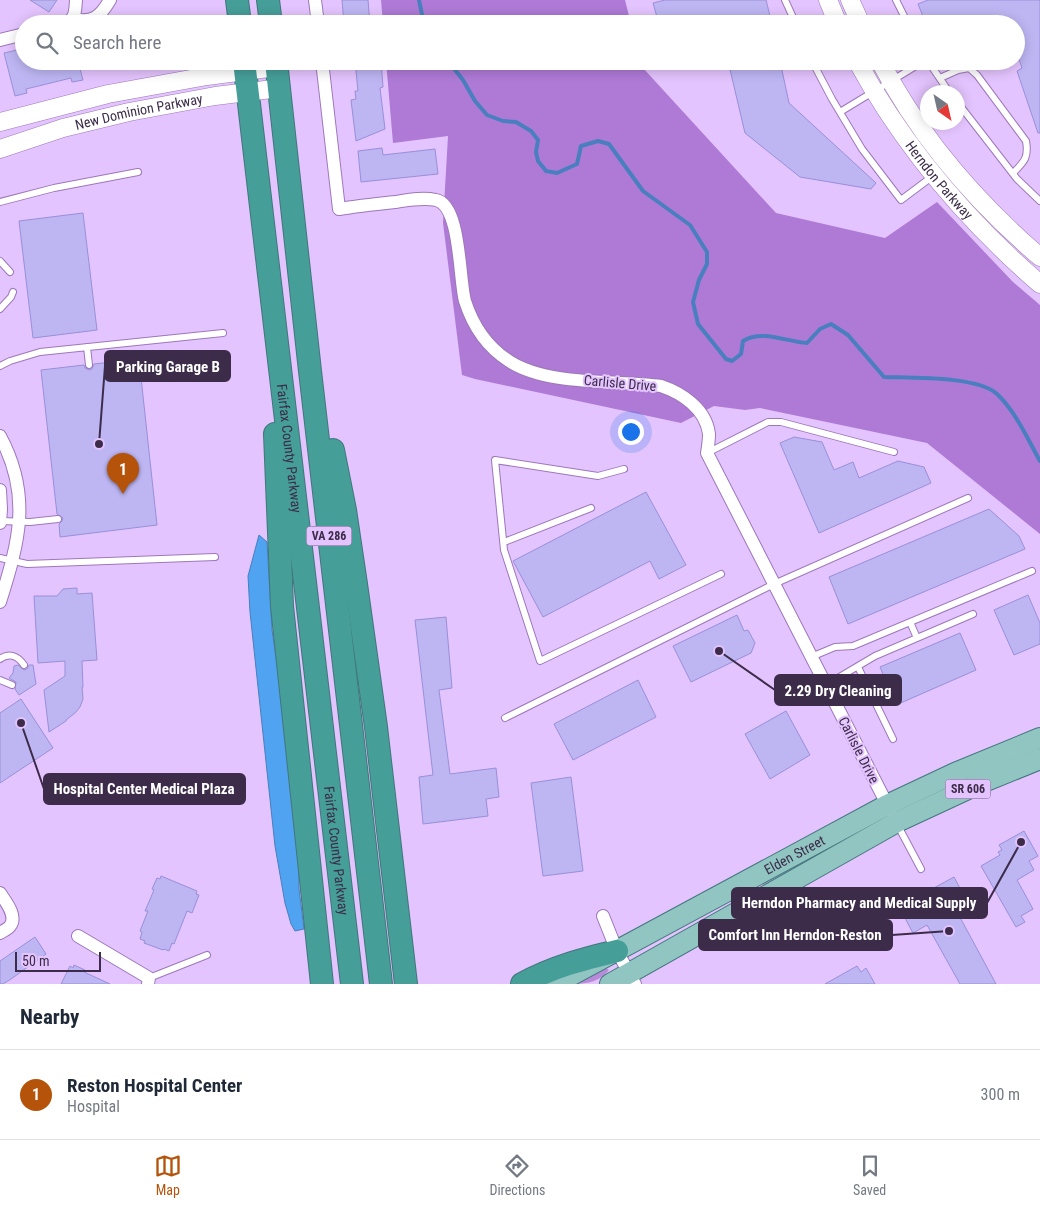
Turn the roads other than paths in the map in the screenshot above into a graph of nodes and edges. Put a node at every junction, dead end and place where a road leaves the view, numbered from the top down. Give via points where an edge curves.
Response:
1 (76, 0) edge
2 (110, 0) edge
3 (237, 0) edge
4 (268, 0) edge
5 (315, 0) edge
6 (785, 0) edge
7 (828, 0) edge
8 (850, 0) edge
9 (896, 0) edge
10 (73, 15) edge
11 (99, 15) edge
12 (239, 15) edge
13 (270, 15) edge
14 (317, 15) edge
15 (792, 15) edge
16 (834, 15) edge
17 (857, 15) edge
18 (904, 15) edge
19 (15, 36) edge
20 (0, 40) edge
21 (323, 70) edge
22 (817, 70) edge
23 (862, 70) edge
24 (885, 70) edge
25 (908, 70) edge
26 (934, 70) edge
27 (958, 70) edge
28 (971, 70) edge
29 (262, 76) edge
30 (940, 78) junction
31 (891, 80) junction
32 (944, 85) edge
33 (874, 92) junction
34 (840, 112) junction
35 (965, 112) edge
36 (0, 122) edge
37 (0, 149) edge
38 (138, 172) dead end
39 (1013, 173) junction
40 (934, 176) junction
41 (1040, 201) edge
42 (0, 202) edge
43 (1040, 257) edge
44 (0, 261) edge
45 (299, 264) junction
46 (269, 265) junction
47 (10, 272) dead end
48 (1040, 284) edge
49 (13, 292) dead end
50 (0, 309) edge
51 (223, 333) dead end
52 (87, 348) junction
53 (89, 365) dead end
54 (0, 366) edge
55 (310, 371) junction
56 (0, 436) edge
57 (894, 452) dead end
58 (708, 453) junction
59 (624, 469) dead end
60 (0, 490) edge
61 (968, 498) dead end
62 (591, 508) dead end
63 (58, 518) dead end
64 (0, 522) edge
65 (20, 522) junction
66 (504, 542) junction
67 (216, 557) dead end
68 (0, 558) edge
69 (13, 561) junction
70 (1032, 571) dead end
71 (720, 574) dead end
72 (774, 584) junction
73 (0, 602) edge
74 (974, 614) dead end
75 (910, 622) junction
76 (917, 638) junction
77 (1, 657) edge
78 (811, 657) junction
79 (24, 665) dead end
80 (858, 667) junction
81 (0, 680) edge
82 (826, 684) junction
83 (12, 685) dead end
84 (505, 718) dead end
85 (1040, 738) edge
86 (893, 739) dead end
87 (1040, 759) edge
88 (887, 805) junction
89 (897, 822) junction
90 (921, 869) dead end
91 (0, 893) edge
92 (603, 916) dead end
93 (0, 933) edge
94 (78, 936) dead end
95 (617, 951) junction
96 (206, 955) dead end
97 (632, 979) edge
98 (148, 981) edge
99 (322, 984) edge
100 (352, 984) edge
101 (381, 984) edge
102 (406, 984) edge
103 (522, 984) edge
104 (556, 984) edge
105 (610, 984) edge

1 - 10 street
2 - 11 street
3 - 12 highway
4 - 13 highway
5 - 14 street
6 - 15 lane
7 - 16 main road
8 - 17 main road
9 - 18 lane
19 - 20 street
21 - 58 street, Carlisle Drive via 338,209 422,198 439,200 449,209 454,224 465,299 480,334 494,348 508,361 544,375 648,384 669,389 701,414 709,435
22 - 34 lane
23 - 33 main road, Herndon Parkway
24 - 31 main road, Herndon Parkway
25 - 31 lane
26 - 30 lane
27 - 30 lane
28 - 39 lane via 1026,141 1028,150 1024,162
29 - 36 main road, New Dominion Parkway via 207,76 108,94
29 - 37 main road, New Dominion Parkway via 63,128
29 - 45 highway, Fairfax County Parkway / VA 286
29 - 46 highway, Fairfax County Parkway / VA 286
29 - 55 highway via 295,341 297,352
30 - 32 lane
31 - 33 lane
31 - 43 main road, Herndon Parkway via 952,168 999,220
33 - 34 lane
33 - 40 main road, Herndon Parkway
34 - 40 lane via 862,149 901,200
35 - 39 lane
38 - 42 lane
39 - 41 lane
40 - 48 main road, Herndon Parkway via 974,223
44 - 47 lane
45 - 55 highway, Fairfax County Parkway / VA 286
45 - 102 highway via 356,584
46 - 99 highway via 282,606
46 - 100 highway, Fairfax County Parkway / VA 286
49 - 50 lane
51 - 52 lane
52 - 53 lane
52 - 54 lane via 40,352
55 - 101 highway, Fairfax County Parkway / VA 286
56 - 65 street via 13,464
57 - 58 lane via 781,422 768,422
58 - 72 street, Carlisle Drive
59 - 66 lane via 598,476 495,460
60 - 64 street
61 - 72 lane
62 - 66 lane
63 - 65 lane
64 - 65 lane
65 - 69 street
66 - 71 lane via 540,661
67 - 69 lane via 52,564
68 - 69 lane
69 - 73 street
70 - 75 lane
72 - 78 street, Carlisle Drive
72 - 84 lane
74 - 76 lane
75 - 76 lane
75 - 78 lane via 853,646 835,647
76 - 80 lane
77 - 79 lane via 18,657
78 - 82 street, Carlisle Drive
80 - 82 lane
80 - 86 lane
81 - 83 lane
82 - 88 street, Carlisle Drive
85 - 88 main road, Elden Street / SR 606 via 955,772
87 - 89 main road, Elden Street / SR 606
88 - 89 street, Carlisle Drive
88 - 95 main road, Elden Street / SR 606
89 - 90 lane
89 - 97 main road, Elden Street / SR 606
91 - 93 street via 12,912 12,920 10,926
92 - 95 street
94 - 98 street
95 - 97 street
95 - 103 highway via 572,962
95 - 104 main road, Elden Street / SR 606
96 - 98 lane
97 - 105 main road, Elden Street / SR 606

